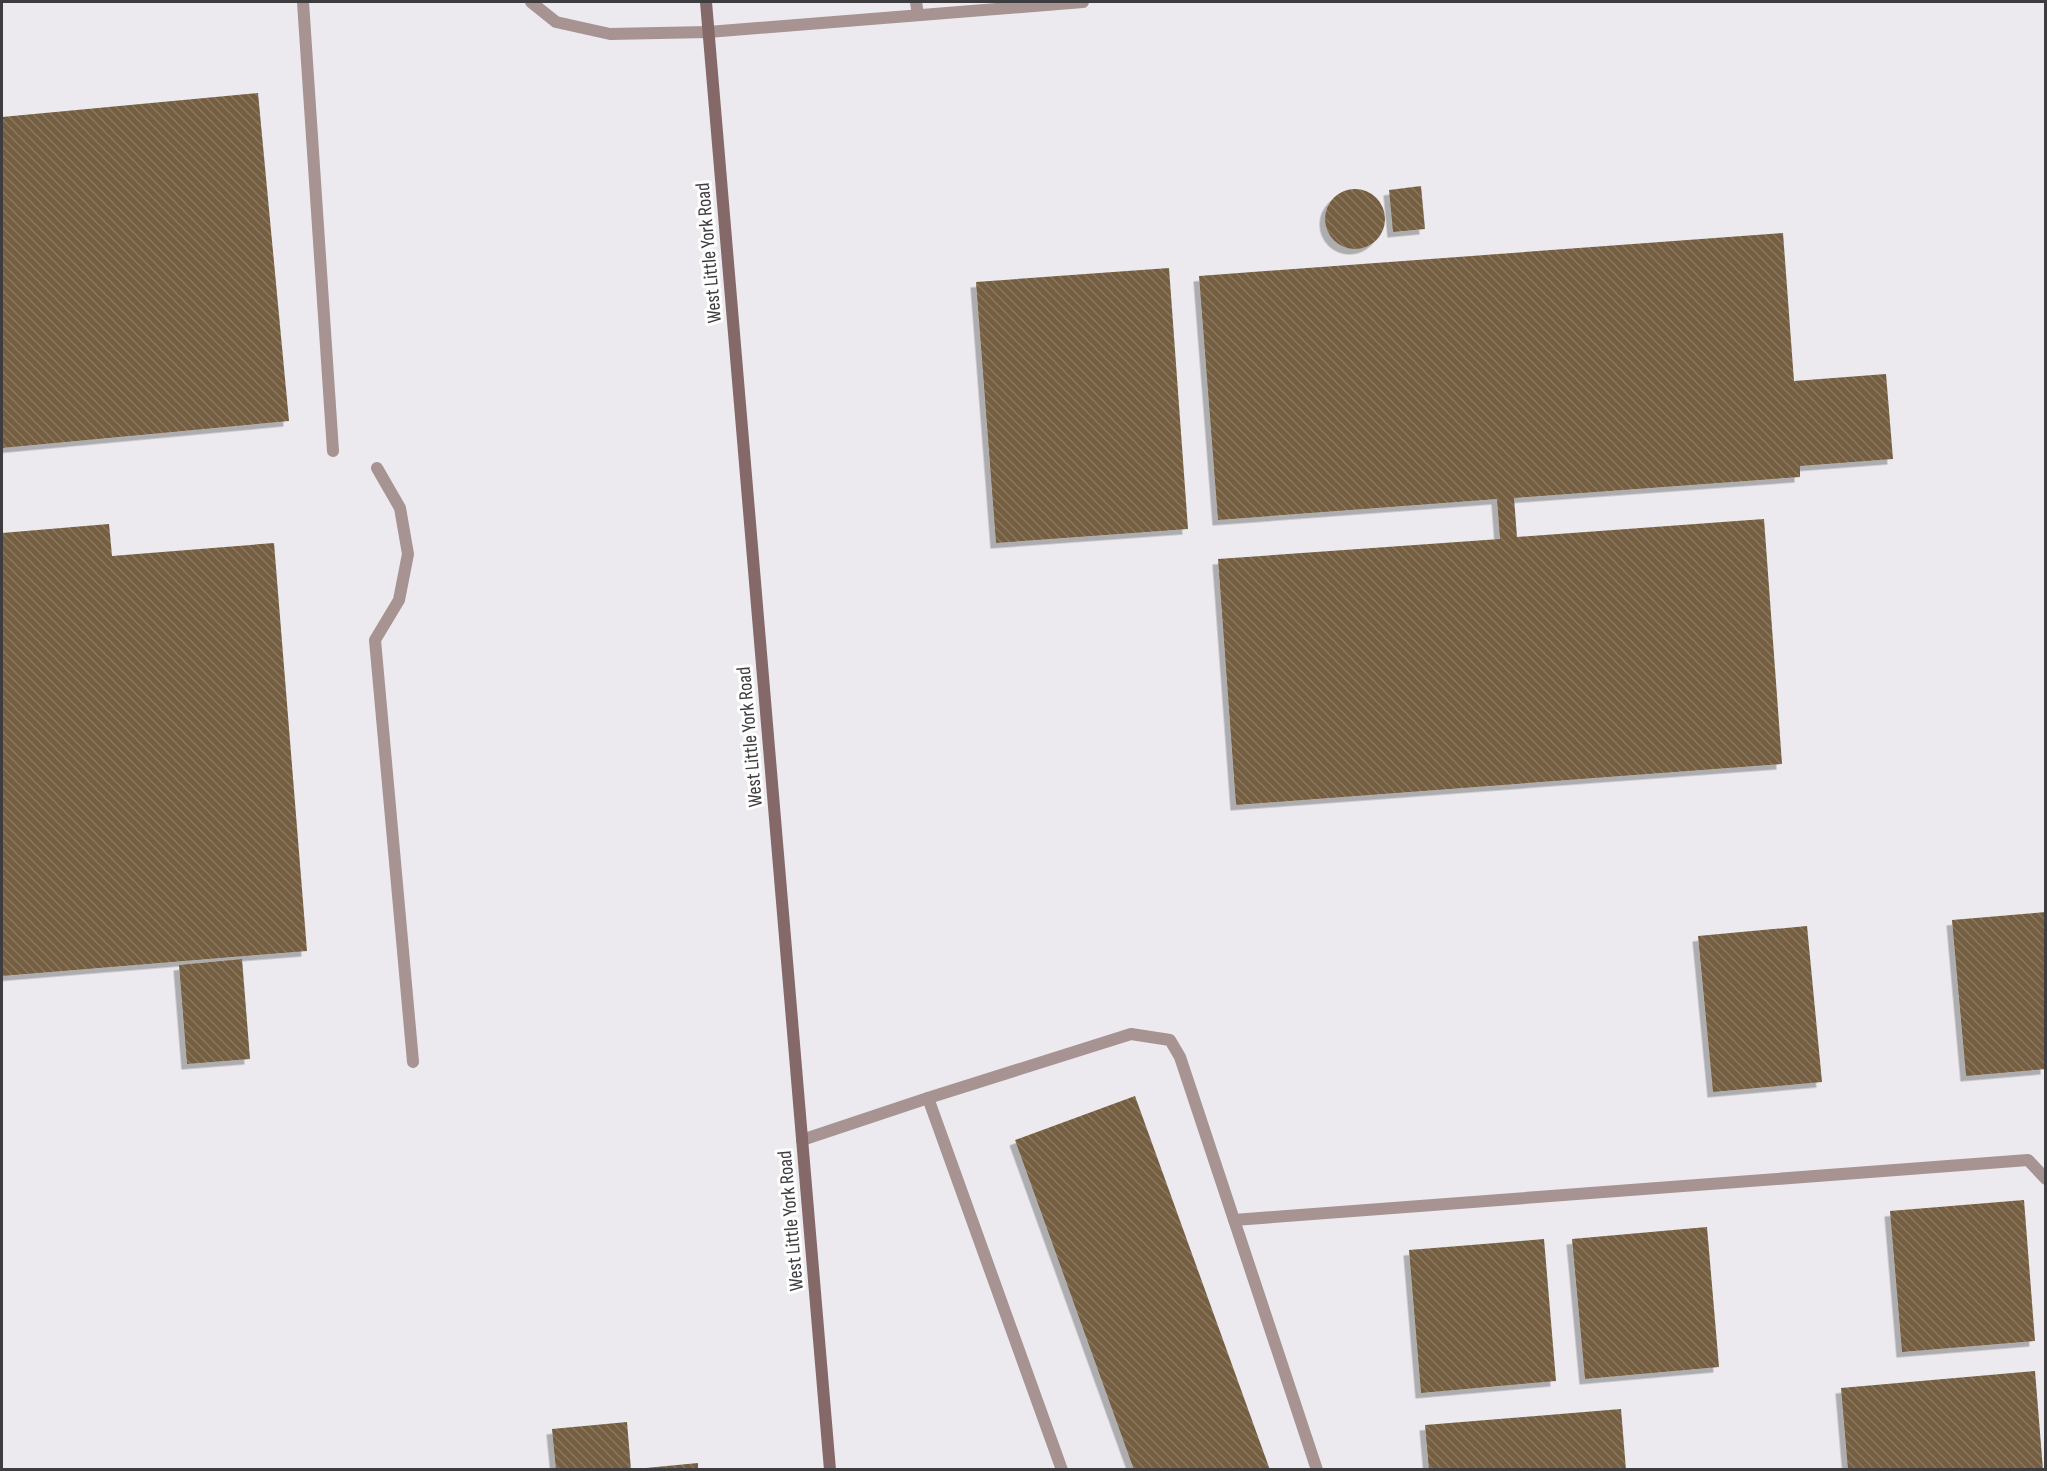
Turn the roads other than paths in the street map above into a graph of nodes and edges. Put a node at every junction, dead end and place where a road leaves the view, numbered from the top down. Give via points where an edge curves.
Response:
1 (303, 2) edge
2 (531, 2) edge
3 (706, 2) edge
4 (916, 2) edge
5 (1083, 2) edge
6 (918, 15) junction
7 (708, 32) junction
8 (333, 451) dead end
9 (377, 468) dead end
10 (413, 1062) dead end
11 (928, 1098) junction
12 (802, 1140) junction
13 (2046, 1179) edge
14 (1234, 1220) junction
15 (830, 1470) edge
16 (1062, 1470) edge
17 (1317, 1470) edge

1 - 8 street
2 - 7 street via 556,22 610,34
3 - 7 main road, West Little York Road
4 - 6 street
5 - 6 street
6 - 7 street
7 - 12 main road, West Little York Road
9 - 10 street via 400,508 408,554 399,600 375,640
11 - 12 street
11 - 14 street via 1131,1034 1170,1040 1180,1057
11 - 16 street
12 - 15 main road, West Little York Road
13 - 14 street via 2028,1160
14 - 17 street

